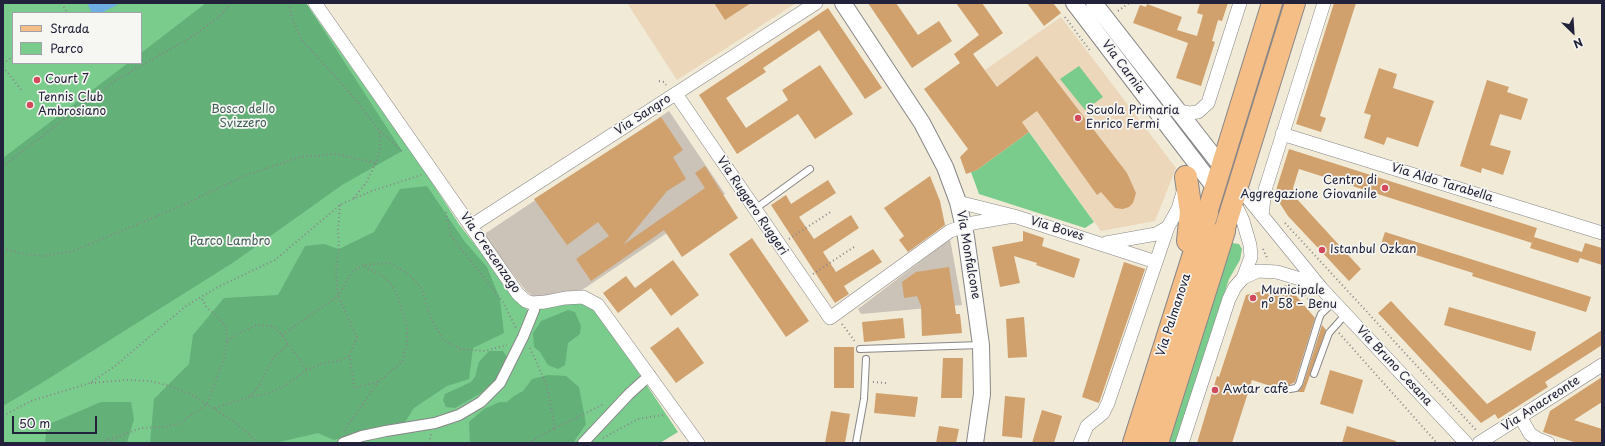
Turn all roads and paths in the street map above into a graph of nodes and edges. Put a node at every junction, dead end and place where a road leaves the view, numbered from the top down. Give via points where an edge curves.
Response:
1 (62, 3) edge
2 (231, 3) edge
3 (289, 3) edge
4 (315, 3) edge
5 (816, 3) edge
6 (843, 3) edge
7 (1074, 3) edge
8 (1094, 3) edge
9 (1129, 3) edge
10 (1240, 3) edge
11 (1272, 3) edge
12 (1295, 3) edge
13 (1324, 3) edge
14 (66, 12) edge
15 (1118, 12) dead end
16 (1065, 17) dead end
17 (1091, 52) dead end
18 (12, 57) edge
19 (3, 65) edge
20 (659, 81) dead end
21 (672, 90) junction
22 (23, 92) dead end
23 (1156, 110) junction
24 (1178, 111) junction
25 (378, 129) junction
26 (1282, 134) junction
27 (408, 157) dead end
28 (376, 163) junction
29 (3, 166) edge
30 (1222, 167) junction
31 (418, 169) dead end
32 (810, 169) dead end
33 (427, 174) junction
34 (1186, 177) junction
35 (1238, 186) junction
36 (1215, 188) junction
37 (353, 199) junction
38 (958, 202) junction
39 (341, 204) junction
40 (1232, 205) junction
41 (445, 209) dead end
42 (754, 209) junction
43 (832, 211) dead end
44 (1207, 213) joint
45 (1262, 215) junction
46 (1014, 216) junction
47 (1282, 220) dead end
48 (471, 226) junction
49 (964, 226) junction
50 (1168, 226) junction
51 (1224, 231) joint
52 (1602, 233) edge
53 (789, 239) dead end
54 (1101, 243) junction
55 (854, 247) dead end
56 (3, 248) edge
57 (1156, 262) junction
58 (363, 265) junction
59 (812, 275) dead end
60 (1242, 278) junction
61 (1322, 289) junction
62 (338, 296) junction
63 (201, 297) junction
64 (1334, 302) junction
65 (535, 303) junction
66 (1346, 314) junction
67 (828, 318) joint
68 (841, 323) dead end
69 (1334, 328) junction
70 (282, 335) junction
71 (523, 337) junction
72 (227, 341) junction
73 (1165, 341) junction
74 (288, 344) junction
75 (981, 345) junction
76 (860, 349) joint
77 (350, 356) junction
78 (866, 359) dead end
79 (1602, 365) edge
80 (307, 370) junction
81 (1314, 374) dead end
82 (650, 376) junction
83 (378, 382) junction
84 (866, 382) junction
85 (90, 383) junction
86 (886, 383) dead end
87 (1290, 389) dead end
88 (249, 397) junction
89 (207, 404) junction
90 (605, 404) dead end
91 (214, 408) junction
92 (676, 412) junction
93 (3, 416) edge
94 (1521, 418) junction
95 (555, 428) junction
96 (108, 439) junction
97 (1479, 439) edge
98 (341, 440) edge
99 (600, 440) dead end
100 (101, 443) edge
101 (115, 443) edge
102 (256, 443) edge
103 (528, 443) edge
104 (583, 443) edge
105 (698, 443) edge
106 (856, 443) edge
107 (975, 443) edge
108 (1080, 443) edge
109 (1134, 443) edge
110 (1156, 443) edge
111 (1182, 443) edge
112 (1437, 443) edge
113 (1466, 443) edge
114 (1547, 443) edge

1 - 14 path
2 - 29 path via 220,16 190,38 116,80
3 - 25 path via 292,20 302,40 350,93
4 - 33 street, Via Crescenzago
5 - 21 street, Via Sangro
6 - 38 street, Via Monfalcone via 922,123
7 - 23 street, Via Carnia
8 - 24 street, Via Carnia
9 - 15 path
10 - 24 street via 1208,103 1198,112
11 - 30 main road, Via Palmanova
12 - 35 main road, Via Palmanova
13 - 26 street
16 - 17 path
18 - 19 path
19 - 22 path
20 - 21 path via 664,82
21 - 42 street, Via Ruggero Ruggeri
21 - 48 street, Via Sangro
23 - 34 street via 1179,155
23 - 36 street, Via Carnia
24 - 30 street, Via Carnia
25 - 27 path
25 - 28 path via 381,143
26 - 45 street via 1263,196
26 - 52 street, Via Aldo Tarabella
28 - 37 path via 366,183
28 - 56 path via 337,154 300,157 244,176 183,205 68,252 52,256 34,256
30 - 35 main road
30 - 36 main road, Via Palmanova
31 - 33 path
32 - 42 lane
33 - 37 path
33 - 48 street, Via Crescenzago
34 - 50 street via 1182,200
34 - 73 highway via 1191,212 1190,229 1165,324
35 - 40 main road, Via Palmanova
35 - 45 street, Via Bruno Cesana
36 - 40 main road via 1223,200
36 - 44 main road, Via Palmanova
37 - 39 path
38 - 46 street, Via Boves
38 - 49 street, Via Monfalcone
39 - 62 path via 336,271
39 - 63 path via 275,260
40 - 51 main road, Via Palmanova
40 - 60 street via 1241,215 1250,245 1250,258
41 - 71 path via 449,232 503,302 512,323
42 - 67 street, Via Ruggero Ruggeri
43 - 53 path
44 - 73 highway, Via Palmanova
45 - 61 street, Via Bruno Cesana
46 - 49 street, Via Boves
46 - 54 street, Via Boves
47 - 97 path
48 - 65 street, Via Crescenzago via 518,294 526,301
49 - 67 street, Via Boves via 950,231 836,315
49 - 75 street, Via Monfalcone
50 - 54 street, Via Boves via 1156,234 1127,241
50 - 57 street
51 - 110 highway, Via Palmanova
54 - 57 street, Via Boves
55 - 59 path
57 - 108 street via 1108,403 1100,416 1087,426
58 - 62 path via 352,272
58 - 71 path via 389,263 409,274 422,289 430,316 443,340 460,349 485,352
58 - 83 path via 386,278 396,292 407,326 407,344 402,362
60 - 61 street, Via Bruno Cesana via 1258,271 1277,272
60 - 111 street via 1229,299
61 - 64 street, Via Bruno Cesana
62 - 70 path
62 - 77 path via 357,337
63 - 72 path via 207,308 226,327
63 - 85 path via 186,306 115,366
64 - 66 street, Via Bruno Cesana
64 - 87 lane via 1319,319 1299,384 1296,388
65 - 71 street
65 - 82 street via 576,297 595,302
66 - 69 lane
66 - 113 street, Via Bruno Cesana
68 - 76 path
69 - 81 lane via 1329,333
69 - 112 path
70 - 72 path via 273,326 257,325
70 - 74 path
71 - 95 path via 535,356 547,386
71 - 98 street via 500,383 472,409 435,423
72 - 89 path via 224,358
73 - 109 highway, Via Palmanova
74 - 80 path
74 - 88 path via 273,358 259,386
75 - 76 lane
75 - 107 street, Via Monfalcone via 981,401
77 - 80 path
77 - 83 path via 354,388
78 - 84 lane
79 - 94 street, Via Anacreonte
80 - 88 path via 283,387
82 - 92 street
82 - 104 street via 629,394
83 - 98 path
84 - 86 path
84 - 106 lane
85 - 89 path via 150,381 170,386
85 - 93 path via 31,400
88 - 91 path
89 - 91 path
89 - 96 path via 179,424 141,428
90 - 95 path
91 - 102 path via 252,436
92 - 99 path via 638,419
92 - 105 street
94 - 97 street, Via Anacreonte
94 - 114 street via 1530,434
95 - 103 path
96 - 100 path
96 - 101 path

